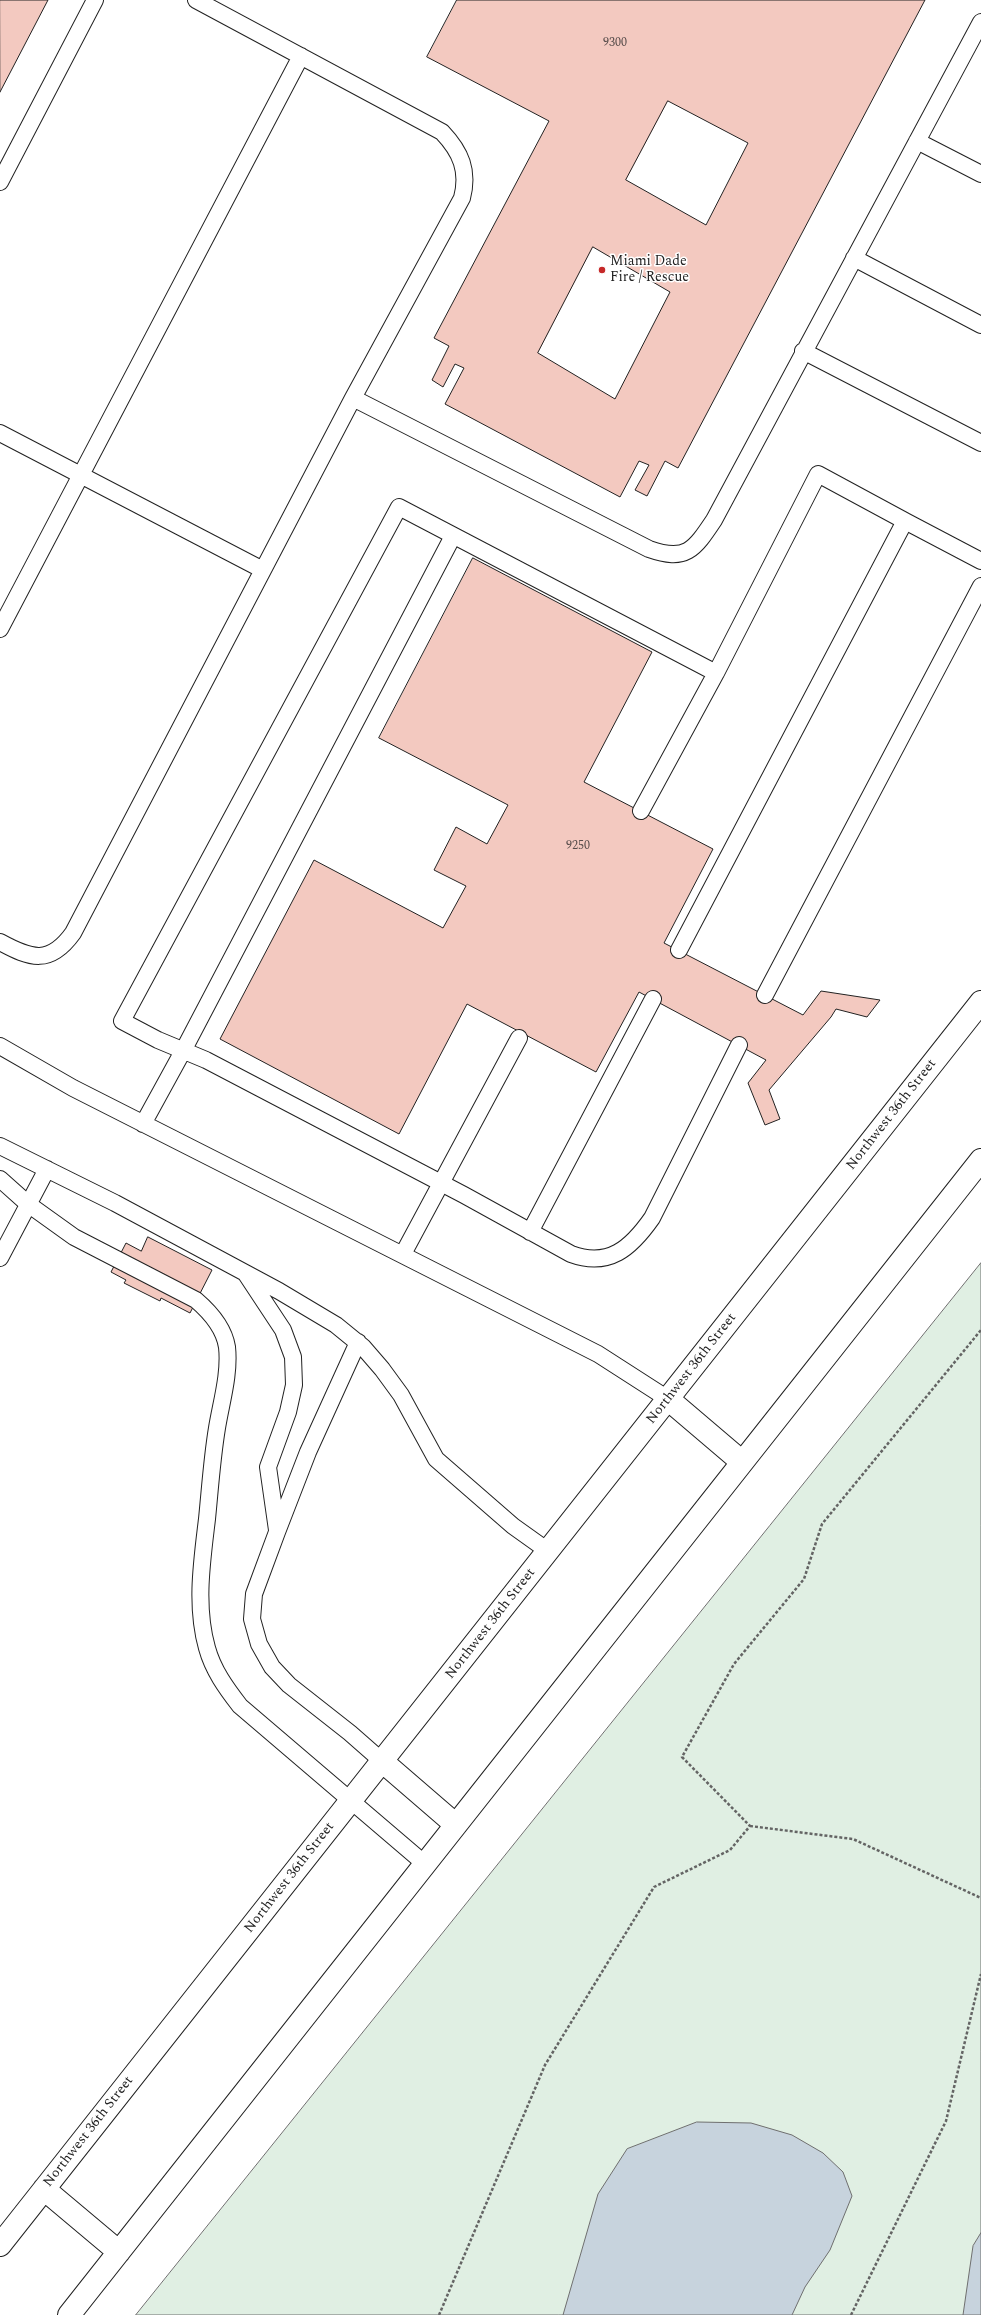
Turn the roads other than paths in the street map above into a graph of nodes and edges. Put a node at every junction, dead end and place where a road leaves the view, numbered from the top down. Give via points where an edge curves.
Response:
1 (95, 0) edge
2 (196, 0) edge
3 (981, 22) edge
4 (975, 48) edge
5 (301, 56) junction
6 (917, 141) junction
7 (981, 174) edge
8 (0, 182) edge
9 (854, 258) junction
10 (981, 325) edge
11 (803, 351) junction
12 (353, 398) junction
13 (0, 432) edge
14 (981, 443) edge
15 (81, 475) junction
16 (904, 521) junction
17 (453, 536) junction
18 (981, 561) edge
19 (263, 570) junction
20 (981, 586) edge
21 (0, 629) edge
22 (716, 673) junction
23 (641, 811) dead end
24 (0, 942) edge
25 (679, 950) dead end
26 (765, 995) dead end
27 (653, 999) dead end
28 (981, 1002) edge
29 (519, 1038) dead end
30 (739, 1045) dead end
31 (0, 1046) edge
32 (183, 1051) junction
33 (143, 1124) junction
34 (0, 1146) edge
35 (981, 1160) edge
36 (47, 1169) junction
37 (0, 1179) edge
38 (442, 1184) junction
39 (28, 1204) junction
40 (530, 1232) junction
41 (403, 1254) junction
42 (0, 1258) edge
43 (246, 1274) junction
44 (358, 1342) junction
45 (668, 1399) junction
46 (742, 1462) junction
47 (277, 1532) junction
48 (548, 1552) junction
49 (383, 1762) junction
50 (351, 1802) junction
51 (456, 1825) junction
52 (425, 1864) junction
53 (44, 2189) junction
54 (0, 2245) edge
55 (119, 2252) junction
56 (70, 2315) edge

1 - 8 lane
2 - 5 lane
3 - 4 lane
4 - 6 lane
5 - 12 lane via 442,132 456,148 464,167 465,186 462,198
5 - 15 lane
6 - 7 lane
6 - 9 lane
9 - 10 lane
9 - 11 lane
11 - 12 lane via 714,520 691,549 674,556 634,542
11 - 14 lane
12 - 19 lane
13 - 15 lane
15 - 19 lane
15 - 21 lane
16 - 18 lane
16 - 22 lane via 818,474
16 - 25 lane
17 - 22 lane
17 - 32 lane
17 - 32 lane via 399,507 122,1021
19 - 24 lane via 73,933 65,944 45,955 28,956
20 - 26 lane
22 - 23 lane
27 - 40 lane
28 - 45 main road, Northwest 36th Street
29 - 38 lane
30 - 40 lane via 652,1218 625,1249 611,1256 591,1259 571,1254
31 - 33 lane
32 - 33 lane
32 - 38 lane via 206,1060
33 - 41 lane
34 - 36 lane
35 - 46 main road
36 - 39 lane
36 - 43 lane
37 - 39 lane
38 - 40 lane
38 - 41 lane
39 - 42 lane
39 - 50 lane via 74,1237 196,1300 216,1322 224,1337 228,1360 214,1451 202,1577 200,1606 207,1649 218,1676 240,1706
41 - 45 lane via 598,1354
43 - 44 lane via 302,1304
43 - 47 lane via 283,1330 293,1357 294,1385 288,1412 268,1467
44 - 47 lane via 308,1452
44 - 48 lane via 401,1395 436,1459 512,1526
45 - 46 main road
45 - 48 main road, Northwest 36th Street
46 - 51 main road
47 - 49 lane via 254,1594 252,1619 259,1644 272,1667 289,1685
48 - 49 main road, Northwest 36th Street
49 - 50 main road, Northwest 36th Street
49 - 51 main road
50 - 52 lane
50 - 53 main road, Northwest 36th Street
51 - 52 main road
52 - 55 main road
53 - 54 main road, Northwest 36th Street
53 - 55 main road
55 - 56 main road

